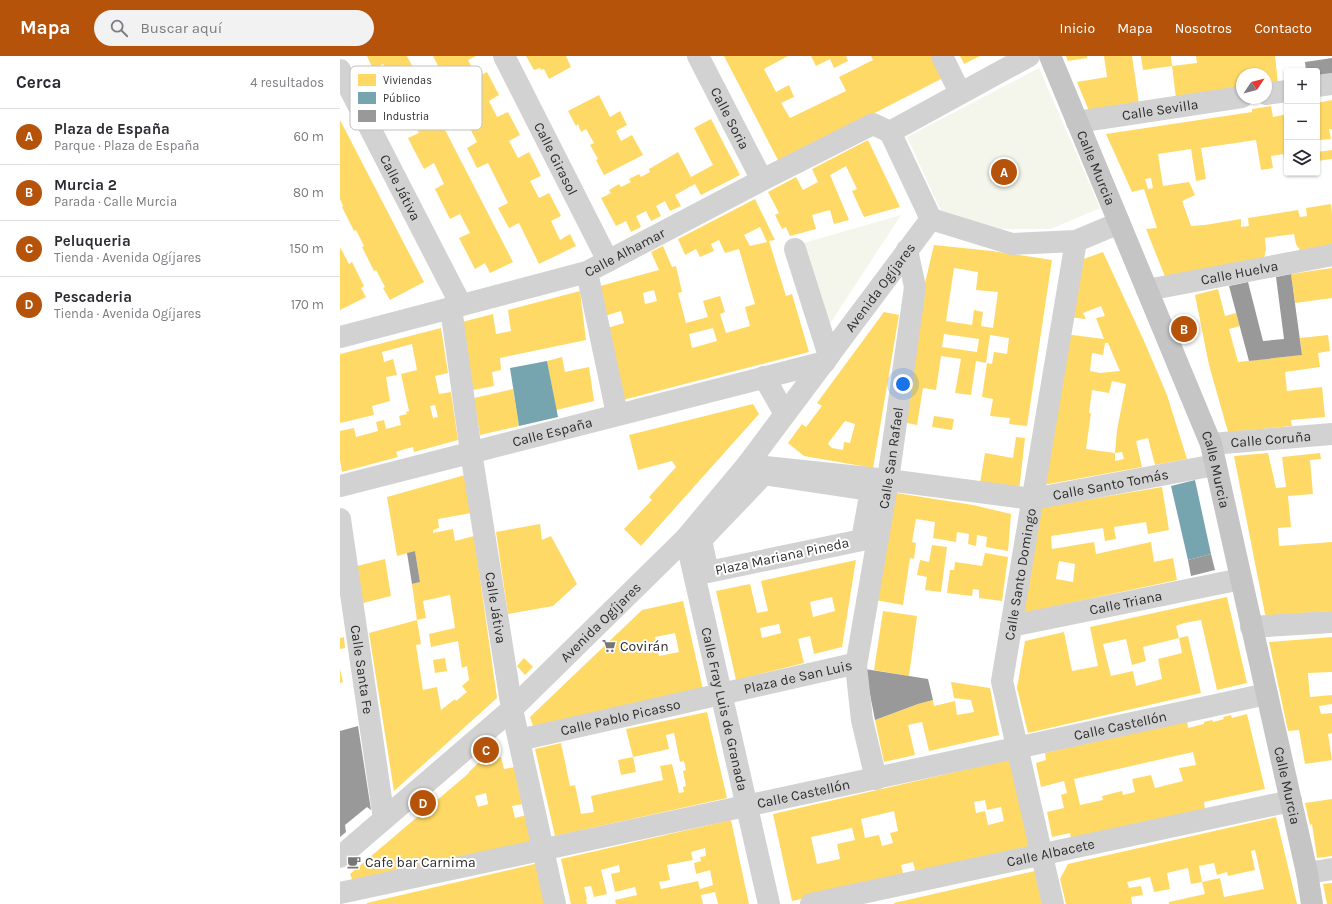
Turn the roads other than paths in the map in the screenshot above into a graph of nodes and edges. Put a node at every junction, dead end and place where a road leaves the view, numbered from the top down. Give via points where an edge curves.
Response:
1 (504, 56) edge
2 (698, 56) edge
3 (942, 56) edge
4 (1029, 56) edge
5 (1050, 56) edge
6 (340, 70) edge
7 (1332, 84) edge
8 (1320, 86) edge
9 (350, 90) edge
10 (1284, 91) edge
11 (960, 93) junction
12 (1272, 93) edge
13 (1236, 98) edge
14 (1077, 122) junction
15 (369, 130) edge
16 (890, 132) junction
17 (762, 180) junction
18 (931, 219) junction
19 (1119, 223) junction
20 (1076, 242) junction
21 (795, 249) dead end
22 (907, 250) junction
23 (1332, 255) edge
24 (608, 261) junction
25 (587, 272) junction
26 (1147, 290) junction
27 (456, 307) junction
28 (340, 337) edge
29 (827, 359) junction
30 (764, 377) junction
31 (617, 414) junction
32 (785, 414) junction
33 (1332, 434) edge
34 (471, 452) junction
35 (1213, 454) junction
36 (747, 465) junction
37 (888, 480) junction
38 (340, 486) edge
39 (1032, 499) junction
40 (340, 519) edge
41 (686, 538) junction
42 (877, 545) junction
43 (702, 578) junction
44 (1241, 579) junction
45 (1332, 622) edge
46 (1011, 626) junction
47 (1251, 627) junction
48 (856, 666) junction
49 (721, 693) junction
50 (1267, 694) junction
51 (512, 709) junction
52 (519, 740) junction
53 (1017, 748) junction
54 (876, 779) junction
55 (1291, 802) junction
56 (747, 806) junction
57 (384, 819) junction
58 (543, 850) junction
59 (1042, 855) junction
60 (340, 857) edge
61 (1332, 869) edge
62 (1307, 873) junction
63 (340, 893) edge
64 (556, 904) edge
65 (769, 904) edge
66 (810, 904) edge
67 (1053, 904) edge
68 (1312, 904) edge

1 - 24 street, Calle Girasol
2 - 17 street, Calle Soria
3 - 11 street
4 - 11 street
5 - 14 main road, Calle Murcia
6 - 9 street, Calle Játiva
7 - 8 street
10 - 12 street
11 - 16 street
13 - 14 street, Calle Sevilla
14 - 19 main road, Calle Murcia
15 - 27 street, Calle Játiva
16 - 17 street, Calle Alhamar via 873,124
16 - 18 street
17 - 24 street, Calle Alhamar
18 - 20 street via 1012,244
18 - 22 street, Avenida Ogíjares
19 - 20 street
19 - 26 main road, Calle Murcia
20 - 39 street, Calle Santo Domingo
21 - 29 street
22 - 29 street, Avenida Ogíjares
22 - 37 street, Calle San Rafael via 915,287
23 - 26 street, Calle Huelva
24 - 25 street, Calle Alhamar
25 - 27 street, Calle Alhamar
25 - 31 street
26 - 35 main road, Calle Murcia
27 - 28 street, Calle Alhamar
27 - 34 street, Calle Játiva
29 - 30 street, Calle España
29 - 32 street, Avenida Ogíjares
30 - 31 street, Calle España
30 - 32 street
31 - 34 street, Calle España
32 - 36 street, Avenida Ogíjares
33 - 35 street, Calle Coruña
34 - 38 street, Calle España
34 - 51 street, Calle Játiva
35 - 39 street, Calle Santo Tomás
35 - 44 main road, Calle Murcia
36 - 37 street
36 - 41 street, Avenida Ogíjares
37 - 39 street, Calle Santo Tomás
37 - 42 street, Calle San Rafael
39 - 46 street, Calle Santo Domingo
40 - 57 street, Calle Santa Fe
41 - 43 street, Calle Fray Luis de Granada
41 - 51 street, Avenida Ogíjares
42 - 43 street, Plaza Mariana Pineda
42 - 48 street, Calle San Rafael
43 - 43 street, Plaza Mariana Pineda via 862,540 871,490 764,474 701,540
43 - 49 street, Calle Fray Luis de Granada
44 - 46 street, Calle Triana
44 - 47 main road, Calle Murcia
45 - 47 street
46 - 53 street, Calle Santo Domingo via 1002,681
47 - 50 main road, Calle Murcia
48 - 49 street, Plaza de San Luis via 849,665
48 - 54 street, Plaza de San Luis via 862,720
49 - 52 street, Calle Pablo Picasso
49 - 56 street, Calle Fray Luis de Granada
50 - 53 street, Calle Castellón
50 - 55 main road, Calle Murcia
51 - 52 street, Calle Játiva
51 - 57 street, Avenida Ogíjares
52 - 58 street, Calle Játiva
53 - 54 street, Calle Castellón
53 - 59 street, Calle Santo Domingo
54 - 56 street, Calle Castellón
55 - 59 street, Calle Albacete
55 - 62 main road, Calle Murcia
56 - 58 street, Calle Castellón
56 - 65 street, Calle Fray Luis de Granada
57 - 60 street, Avenida Ogíjares
58 - 63 street, Calle Castellón
58 - 64 street, Calle Játiva
59 - 66 street, Calle Albacete
59 - 67 street, Calle Santo Domingo
61 - 62 street
62 - 68 main road, Calle Murcia

